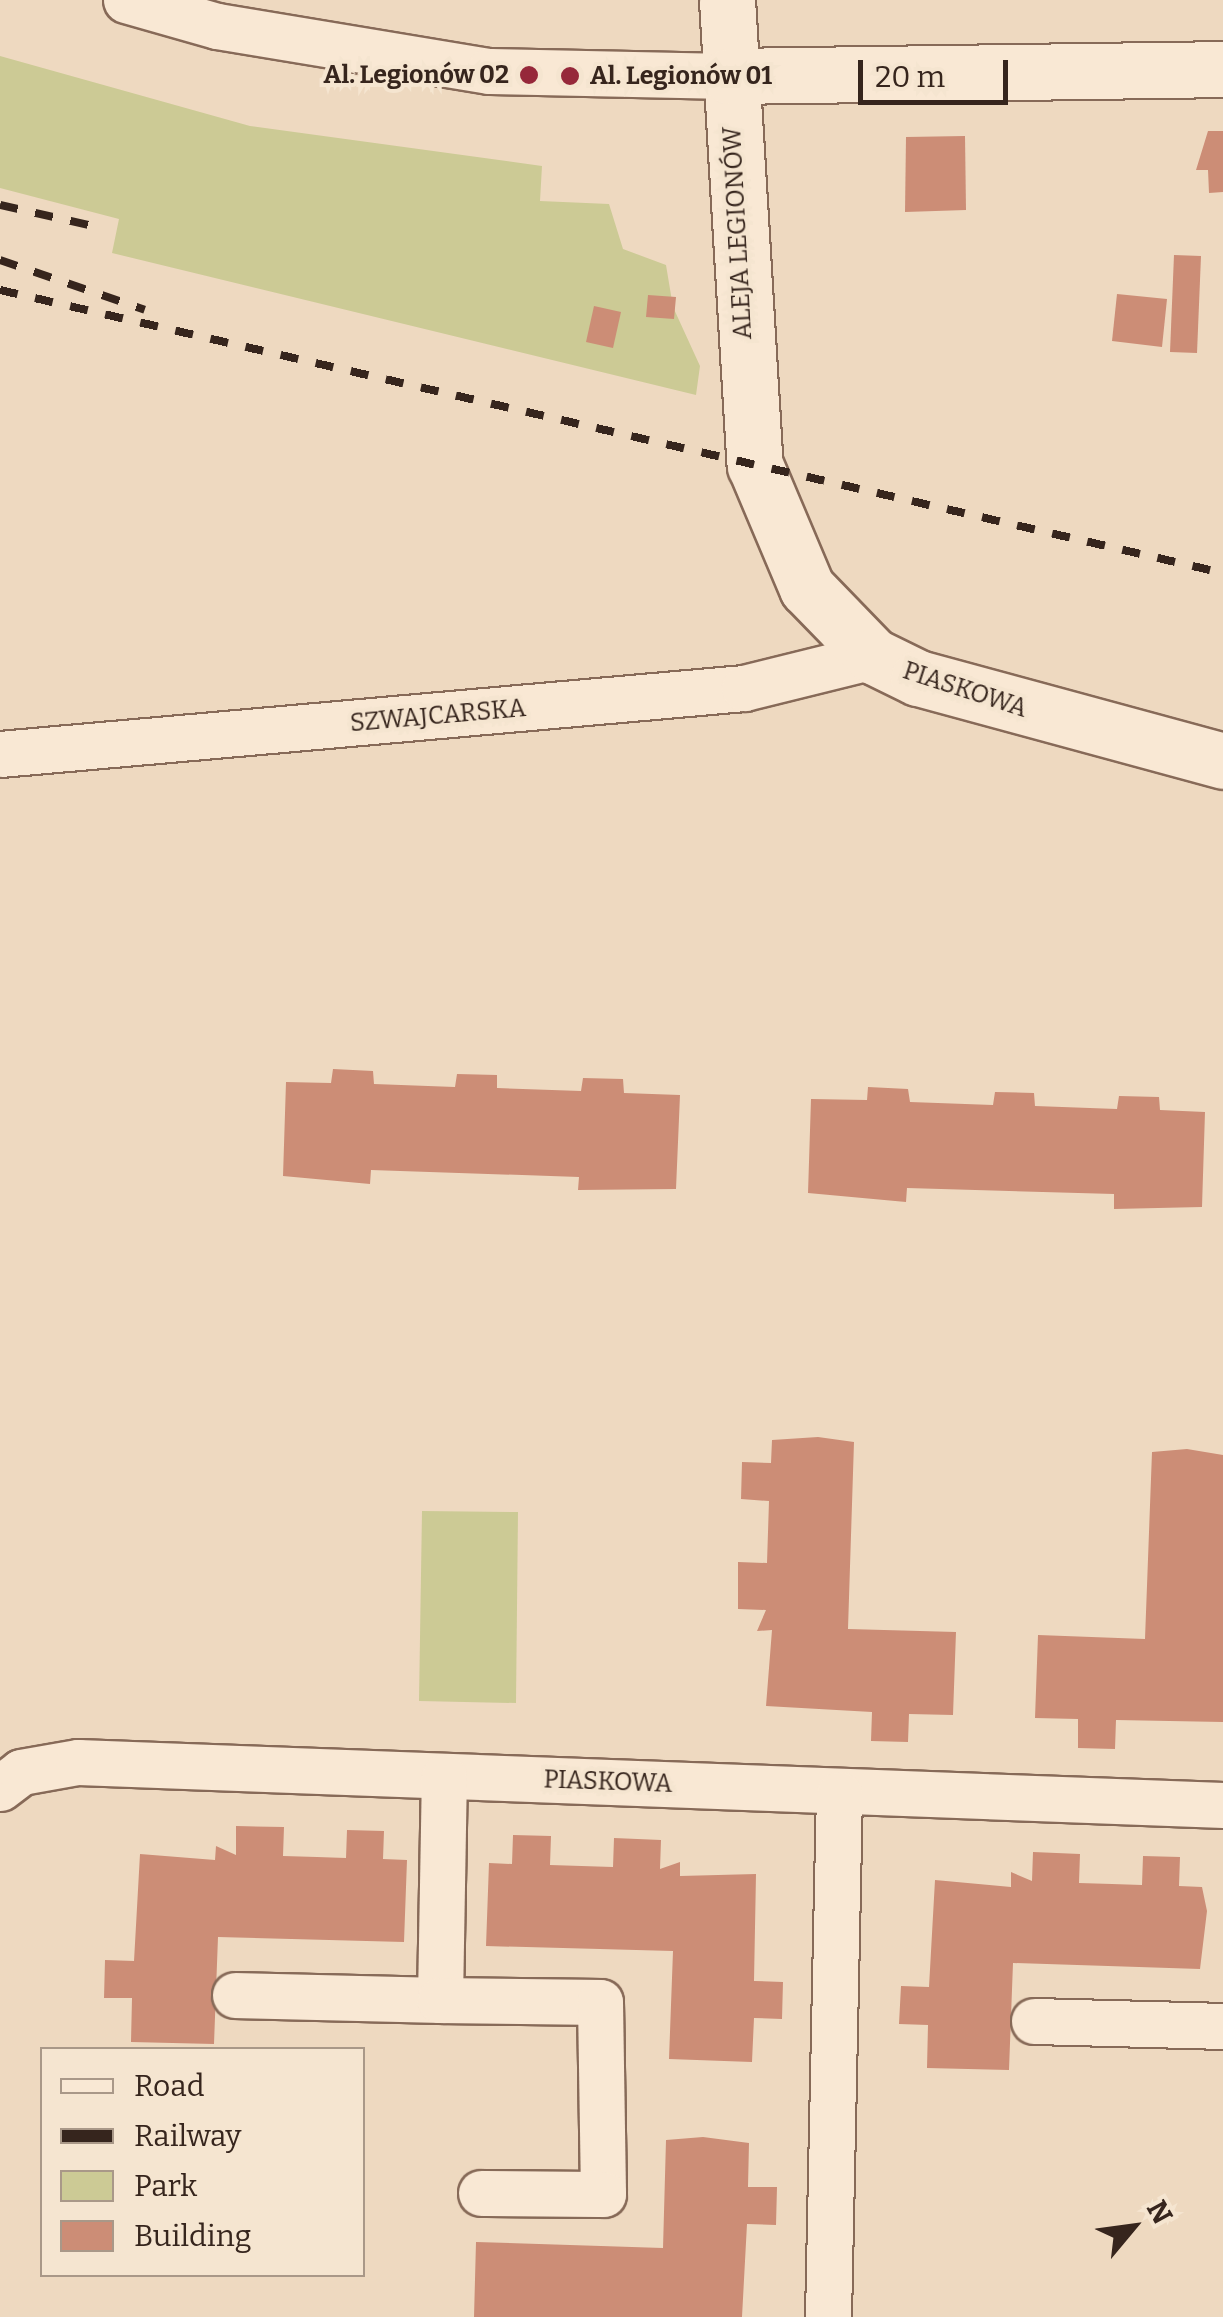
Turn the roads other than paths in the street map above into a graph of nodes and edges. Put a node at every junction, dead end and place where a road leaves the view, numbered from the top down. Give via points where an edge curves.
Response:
1 (126, 0) edge
2 (727, 0) edge
3 (1223, 69) edge
4 (730, 76) junction
5 (755, 465) joint
6 (873, 656) junction
7 (0, 754) edge
8 (1223, 761) edge
9 (444, 1777) junction
10 (0, 1788) edge
11 (839, 1794) junction
12 (1223, 1805) edge
13 (235, 1996) dead end
14 (440, 2000) junction
15 (1034, 2021) dead end
16 (1223, 2026) edge
17 (482, 2193) dead end
18 (828, 2317) edge

1 - 4 street via 217,26 489,71
2 - 4 street, ALEJA LEGIONÓW
3 - 4 street
4 - 5 street, ALEJA LEGIONÓW
5 - 6 street, PIASKOWA via 807,588
6 - 7 street, SZWAJCARSKA via 744,688
6 - 8 street, PIASKOWA via 963,694
9 - 10 street, PIASKOWA via 78,1762 21,1772
9 - 11 street, PIASKOWA
9 - 14 street
11 - 12 street, PIASKOWA
11 - 18 street
13 - 14 street
14 - 17 street via 600,2002 603,2194
15 - 16 street

